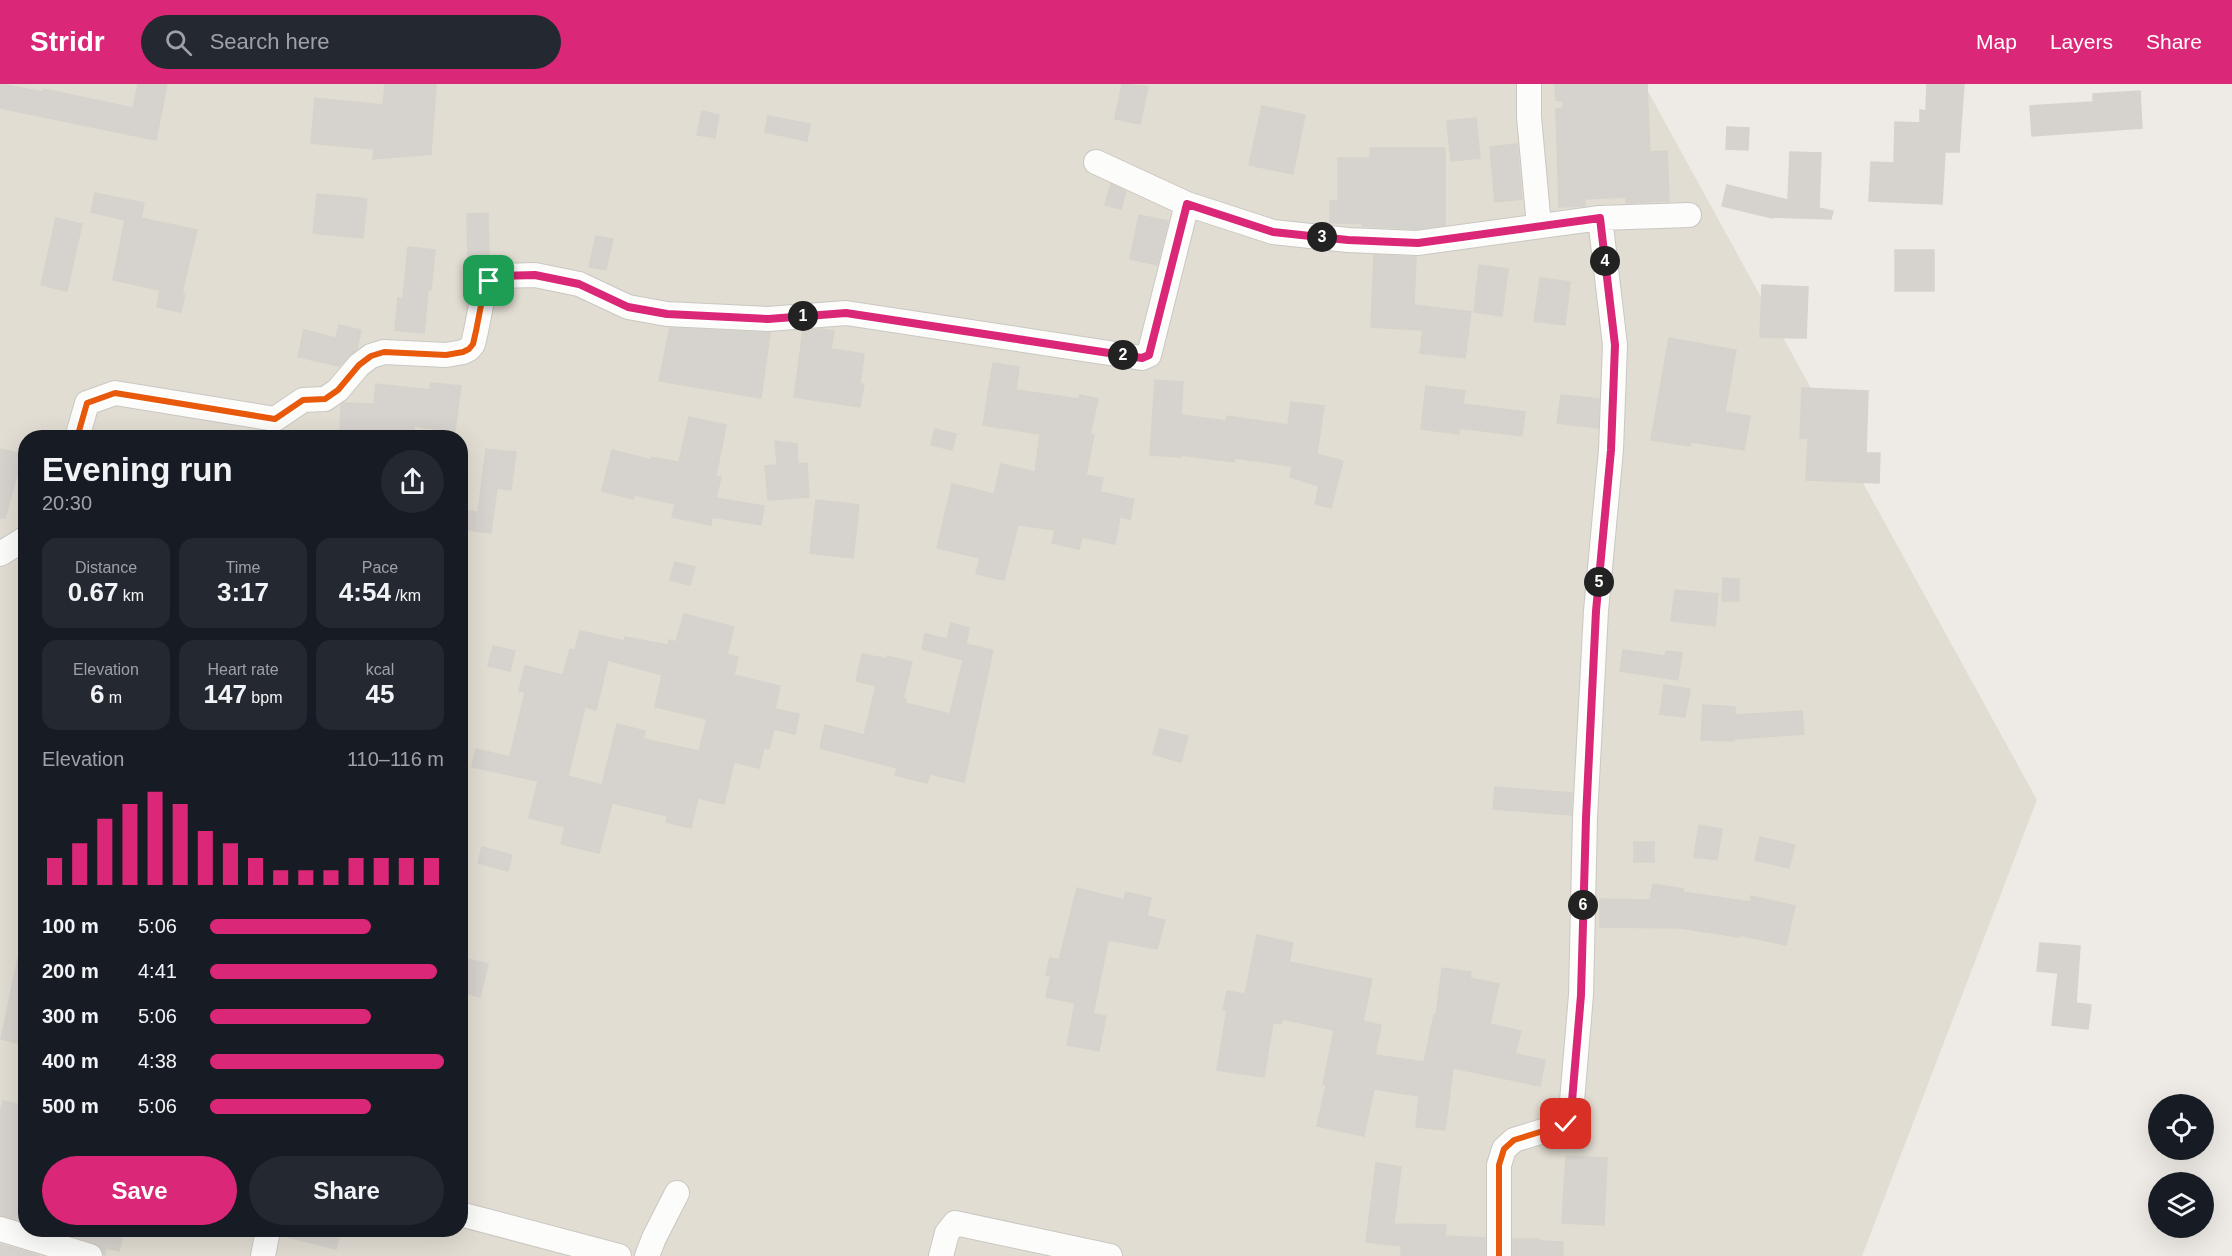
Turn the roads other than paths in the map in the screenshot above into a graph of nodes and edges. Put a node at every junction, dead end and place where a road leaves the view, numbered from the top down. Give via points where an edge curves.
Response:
1 (1529, 84) edge
2 (1096, 162) dead end
3 (1187, 204) junction
4 (1689, 215) dead end
5 (1600, 218) junction
6 (1539, 226) junction
7 (79, 430) edge
8 (18, 543) edge
9 (0, 554) edge
10 (677, 1193) dead end
11 (468, 1216) edge
12 (0, 1229) edge
13 (18, 1234) edge
14 (27, 1237) edge
15 (267, 1237) edge
16 (90, 1256) edge
17 (263, 1256) edge
18 (619, 1256) edge
19 (647, 1256) edge
20 (941, 1256) edge
21 (1110, 1256) edge
22 (1499, 1256) edge

1 - 6 street
2 - 3 street
3 - 6 street via 1273,232 1348,240 1418,243
3 - 7 street via 1149,355 1142,358 846,313 768,319 667,314 628,307 579,284 535,275 495,276 484,290 473,344 463,352 384,352 372,356 325,399 303,400 275,419 115,393 87,404
4 - 5 street
5 - 6 street
5 - 22 street via 1615,345 1611,450 1596,611 1581,995 1571,1113 1566,1124 1514,1140 1504,1149 1499,1165
8 - 9 street
10 - 19 street
11 - 18 street
12 - 13 street
14 - 16 street
15 - 17 street
20 - 21 street via 947,1233 955,1223

